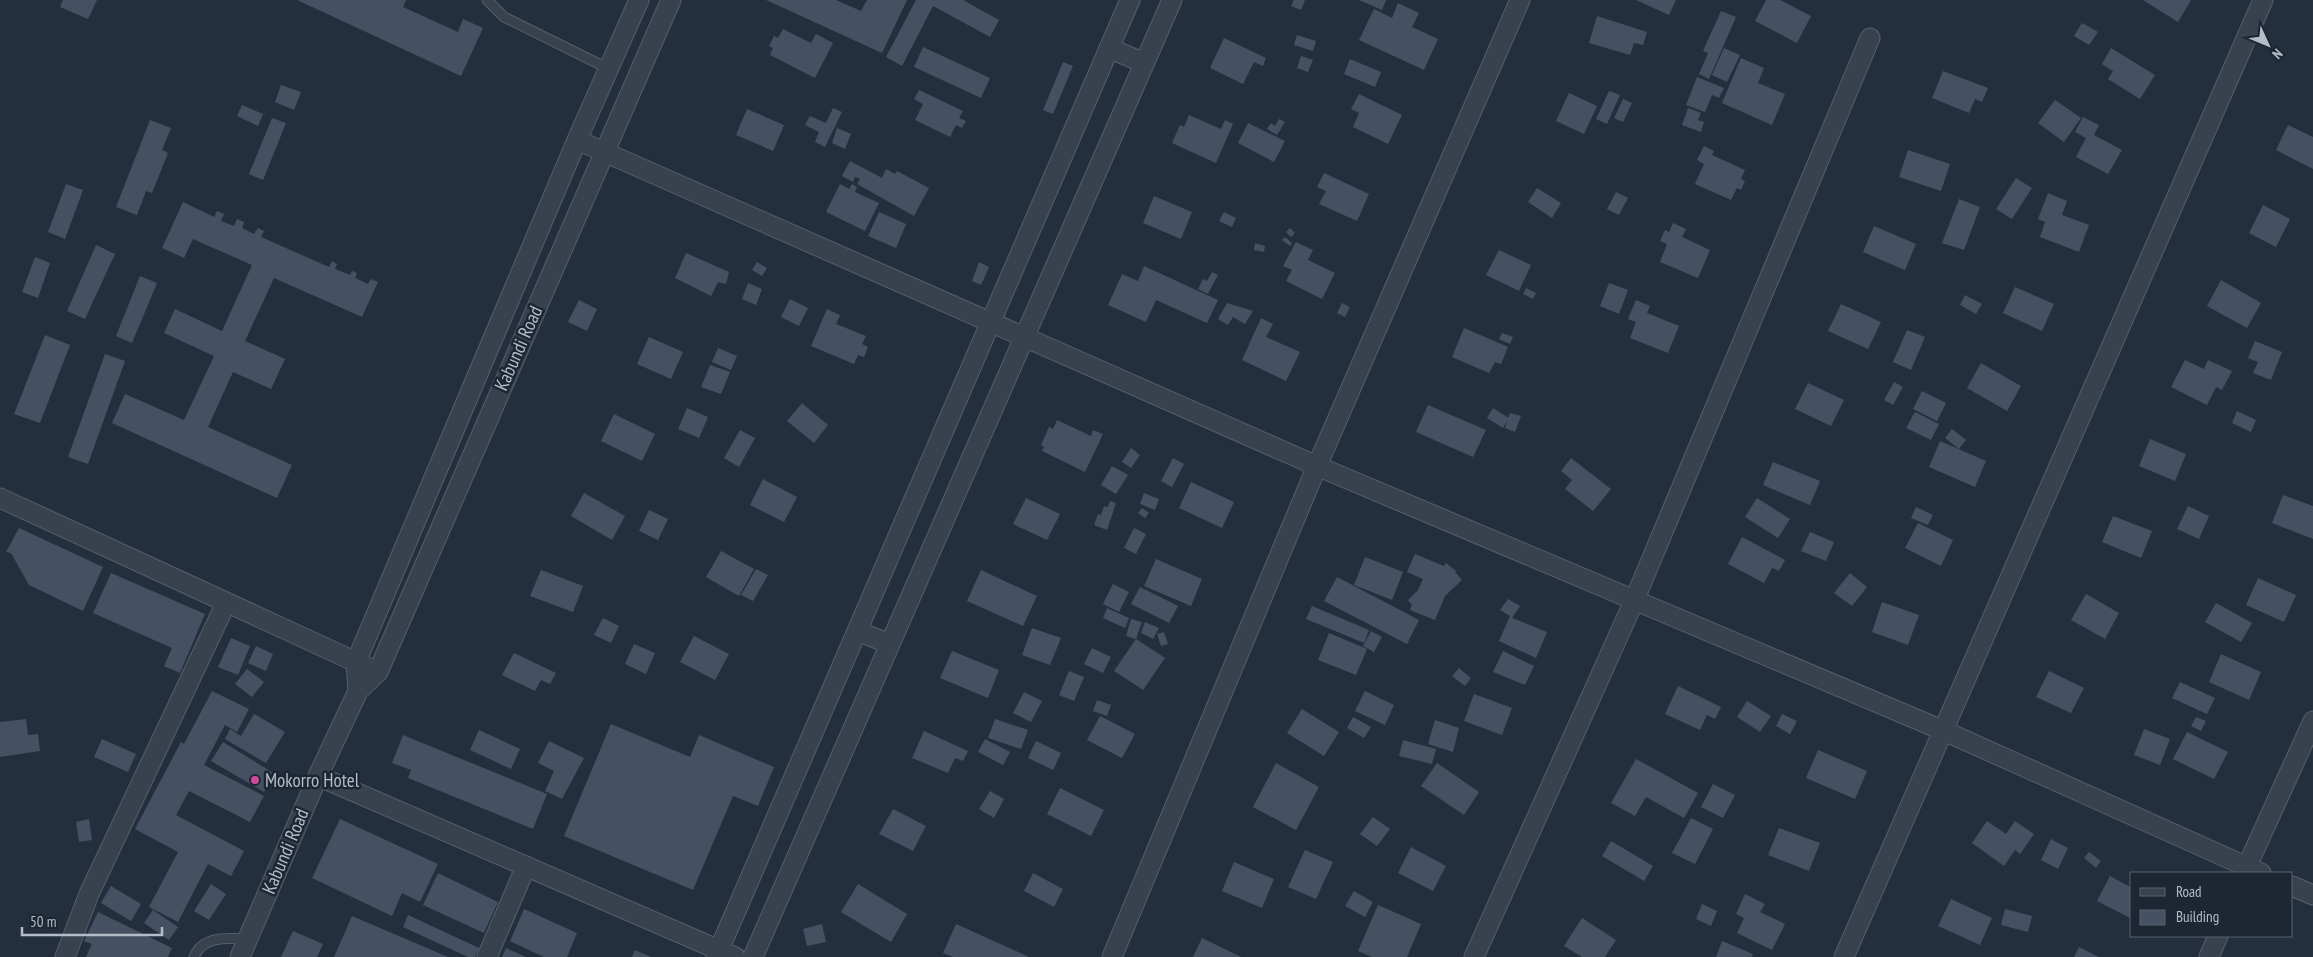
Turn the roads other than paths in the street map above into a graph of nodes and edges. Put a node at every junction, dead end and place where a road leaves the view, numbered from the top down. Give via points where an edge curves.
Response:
1 (487, 0) edge
2 (639, 0) edge
3 (671, 0) edge
4 (1130, 0) edge
5 (1172, 0) edge
6 (1520, 0) edge
7 (2263, 0) edge
8 (1870, 38) dead end
9 (1109, 48) junction
10 (1144, 63) junction
11 (609, 68) junction
12 (577, 140) junction
13 (604, 152) junction
14 (991, 322) junction
15 (1025, 337) junction
16 (1316, 466) junction
17 (0, 498) edge
18 (1634, 601) junction
19 (226, 603) junction
20 (857, 631) junction
21 (890, 644) junction
22 (356, 662) junction
23 (378, 672) junction
24 (358, 691) junction
25 (2313, 721) edge
26 (1942, 730) junction
27 (318, 776) junction
28 (526, 866) junction
29 (2251, 871) edge
30 (2293, 886) edge
31 (2313, 896) edge
32 (2218, 937) edge
33 (247, 939) junction
34 (723, 955) edge
35 (65, 957) edge
36 (194, 957) edge
37 (240, 957) edge
38 (487, 957) edge
39 (753, 957) edge
40 (1112, 957) edge
41 (1474, 957) edge
42 (1844, 957) edge
43 (2209, 957) edge

1 - 11 lane via 504,17
2 - 11 street, Kabundi Road
3 - 13 street, Kabundi Road
4 - 9 street
5 - 10 street
6 - 16 street
7 - 26 street
8 - 18 street
9 - 10 street
9 - 14 street
10 - 15 street
11 - 12 street, Kabundi Road
12 - 13 street
12 - 22 street, Kabundi Road
13 - 14 street
13 - 23 street, Kabundi Road
14 - 15 street
14 - 20 street
15 - 16 street
15 - 21 street
16 - 18 street
16 - 40 street
17 - 19 street
18 - 26 street
18 - 41 street
19 - 22 street
19 - 35 street via 89,894
20 - 21 street
20 - 34 street
21 - 39 street
22 - 23 street
22 - 24 street, Kabundi Road
23 - 24 street, Kabundi Road
24 - 27 street, Kabundi Road
25 - 29 street
26 - 29 street
26 - 42 street
27 - 28 street
27 - 33 street, Kabundi Road
28 - 34 street
28 - 38 street
30 - 31 street
32 - 43 street
33 - 36 lane via 217,938 197,951
33 - 37 street, Kabundi Road

